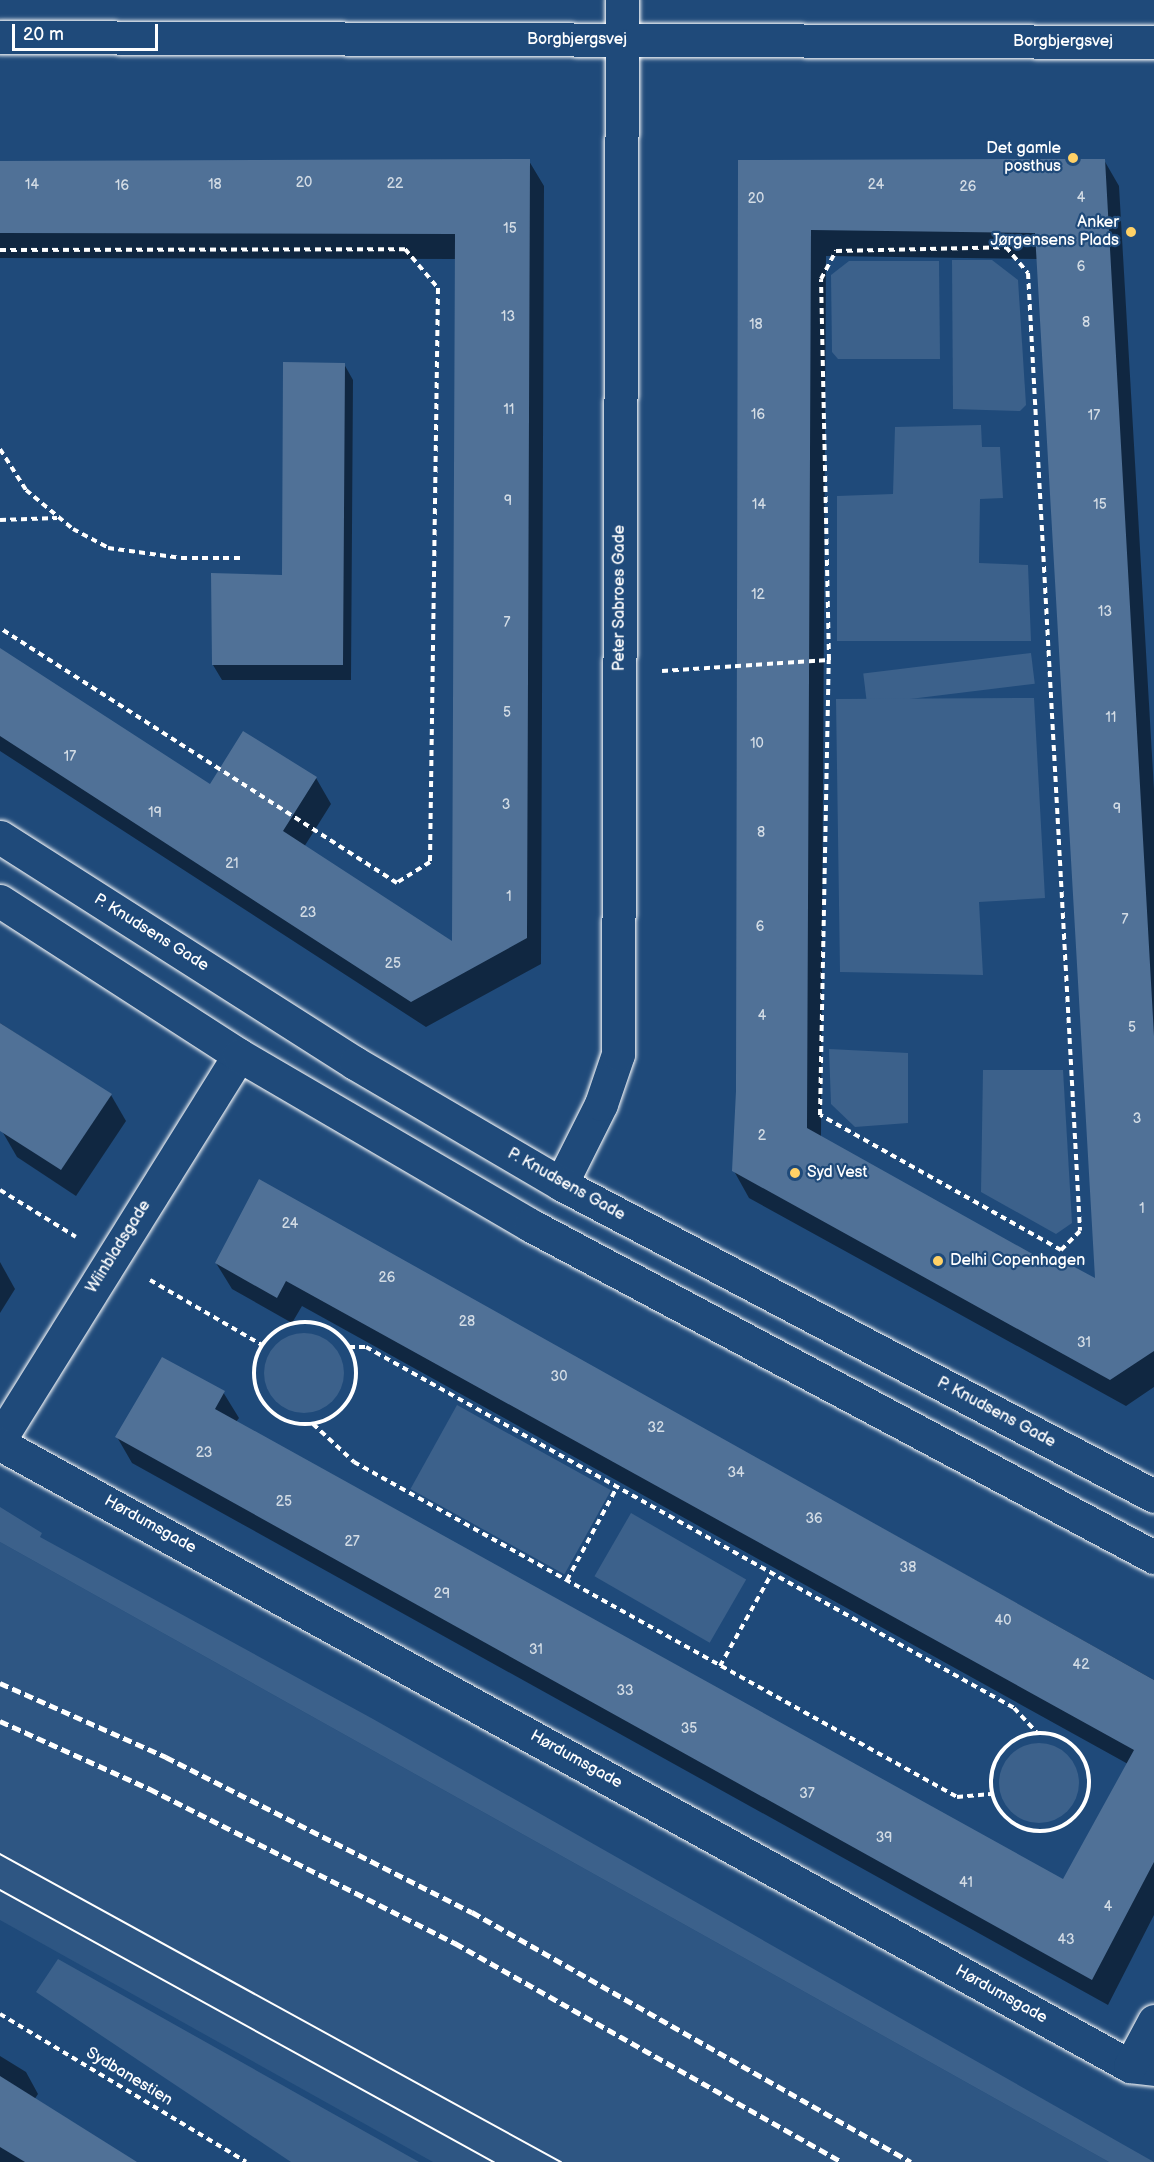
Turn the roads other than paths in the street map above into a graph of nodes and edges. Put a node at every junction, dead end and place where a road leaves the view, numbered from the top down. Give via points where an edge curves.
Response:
1 (622, 0) edge
2 (0, 38) edge
3 (622, 40) junction
4 (1154, 42) edge
5 (0, 837) edge
6 (0, 901) edge
7 (239, 1055) junction
8 (561, 1184) junction
9 (0, 1441) edge
10 (1154, 1496) edge
11 (1154, 1557) edge
12 (1154, 2021) edge
13 (1142, 2068) edge

1 - 3 street, Peter Sabroes Gade
2 - 3 street, Borgbjergsvej
3 - 4 street, Borgbjergsvej
3 - 8 street, Peter Sabroes Gade via 618,1054 601,1104
5 - 8 street, P. Knudsens Gade via 355,1063
6 - 7 street
7 - 9 street, Wiinbladsgade
7 - 11 street via 530,1226
8 - 10 street, P. Knudsens Gade
9 - 13 street, Hørdumsgade
12 - 13 street

